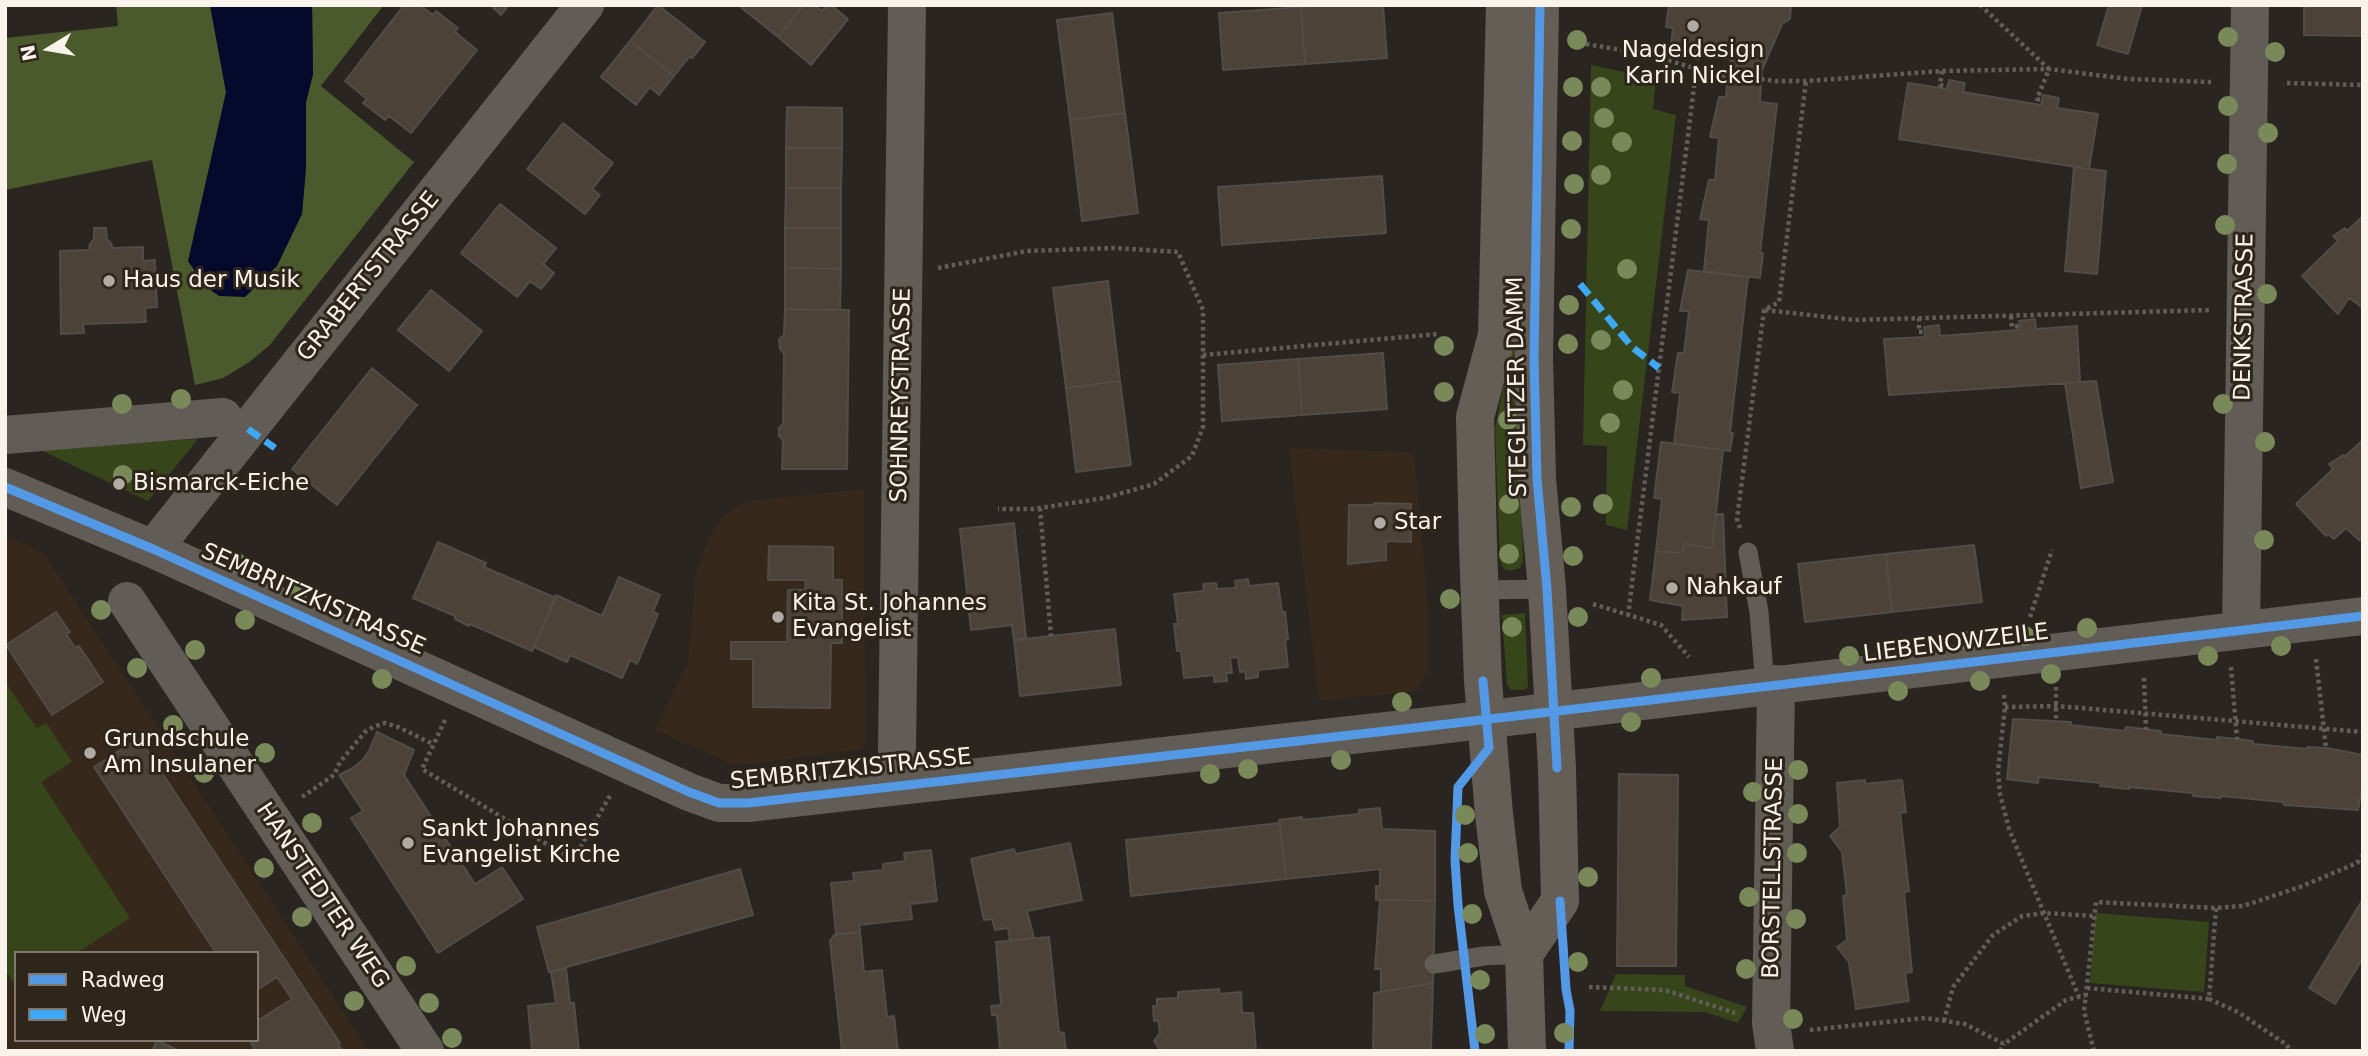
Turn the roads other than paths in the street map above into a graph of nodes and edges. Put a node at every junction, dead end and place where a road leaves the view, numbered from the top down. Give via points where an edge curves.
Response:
1 (585, 5) edge
2 (907, 5) edge
3 (1505, 5) edge
4 (1540, 5) edge
5 (2250, 5) edge
6 (223, 417) dead end
7 (5, 435) edge
8 (5, 486) edge
9 (153, 549) junction
10 (1748, 552) road end
11 (1547, 589) junction
12 (1479, 590) junction
13 (127, 601) dead end
14 (2363, 616) edge
15 (2236, 645) junction
16 (1771, 685) junction
17 (1553, 711) junction
18 (1487, 719) junction
19 (899, 786) junction
20 (1524, 954) junction
21 (1434, 964) dead end
22 (1789, 1041) edge
23 (425, 1051) edge
24 (1527, 1051) edge

1 - 9 street, GRABERTSTRASSE
2 - 19 street, SOHNREYSTRASSE
3 - 12 main road, STEGLITZER DAMM via 1497,335 1475,417
4 - 11 main road, STEGLITZER DAMM via 1534,358 1537,479
5 - 15 street, DENKSTRASSE
6 - 7 street
8 - 9 street, SEMBRITZKISTRASSE
9 - 19 street, SEMBRITZKISTRASSE via 719,803
10 - 16 lane
11 - 12 lane
11 - 17 main road, STEGLITZER DAMM
12 - 18 main road, STEGLITZER DAMM
13 - 23 street, HANSTEDTER WEG
14 - 15 street, LIEBENOWZEILE
15 - 16 street, LIEBENOWZEILE
16 - 17 street, LIEBENOWZEILE
16 - 22 street, BORSTELLSTRASSE via 1771,1023
17 - 18 street, SEMBRITZKISTRASSE
17 - 20 main road, STEGLITZER DAMM via 1560,901
18 - 19 street, SEMBRITZKISTRASSE
18 - 20 main road, STEGLITZER DAMM via 1503,891
20 - 21 lane
20 - 24 main road, STEGLITZER DAMM

